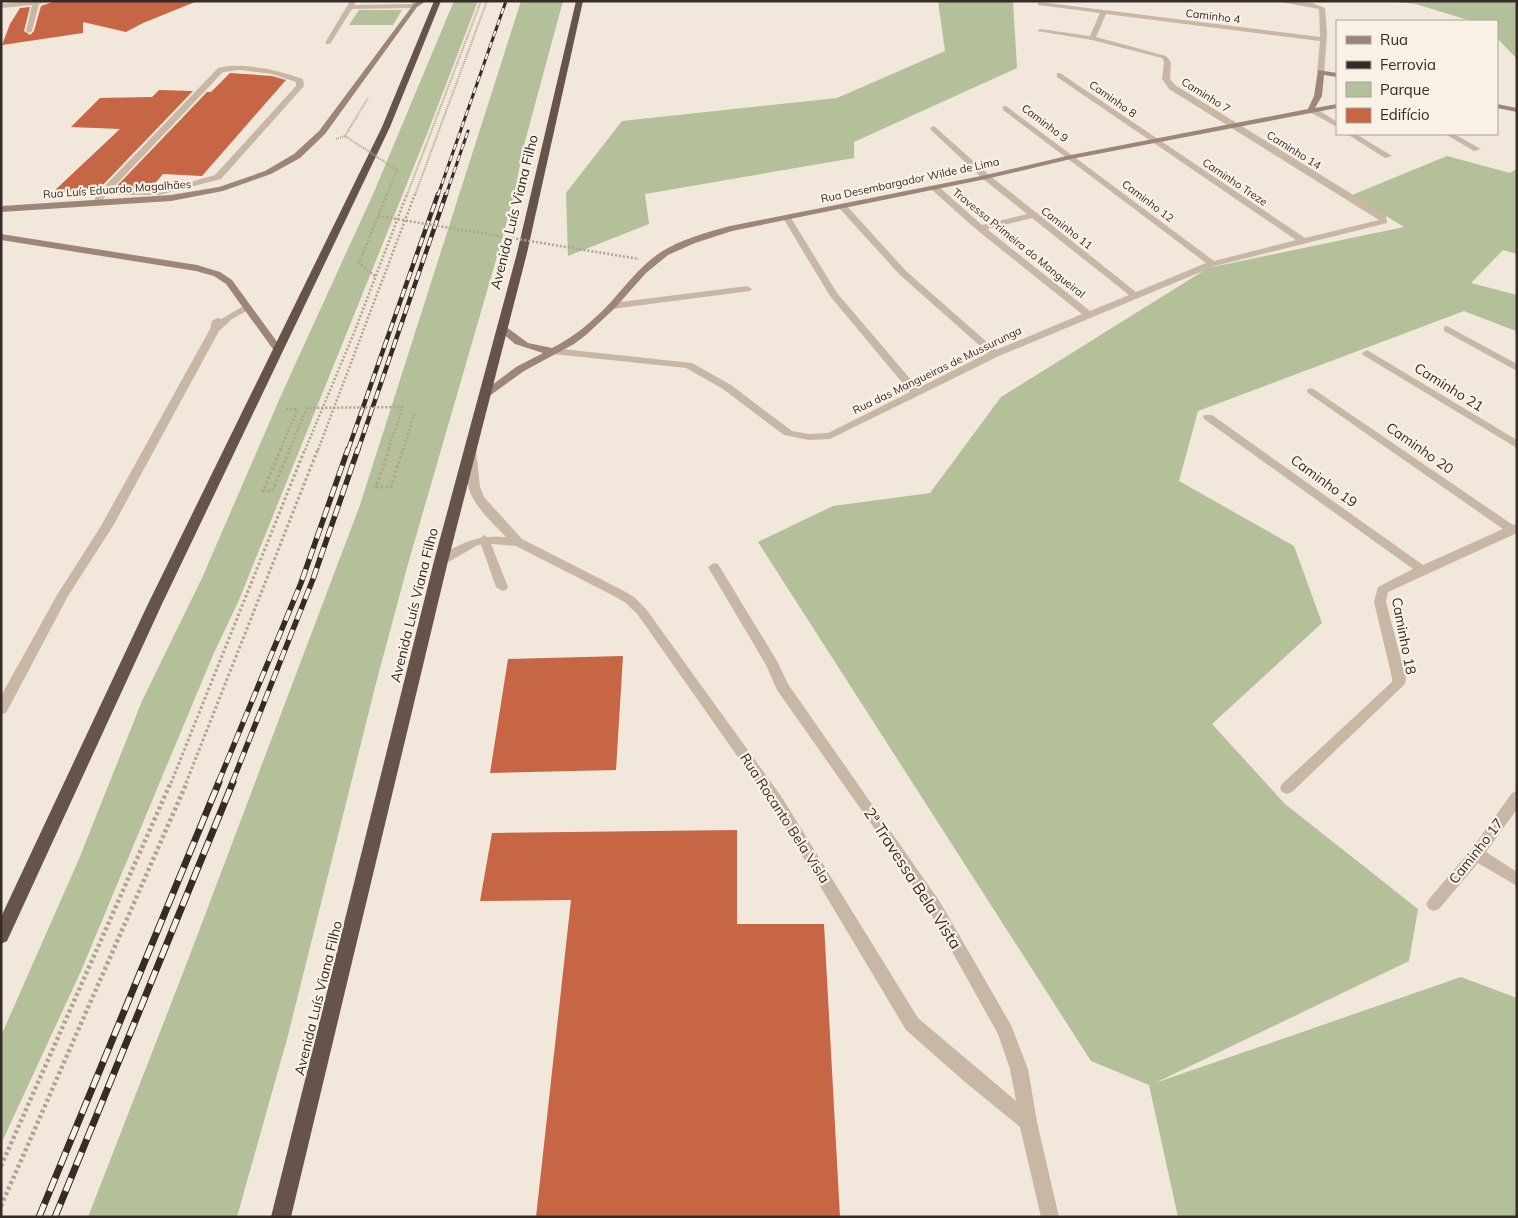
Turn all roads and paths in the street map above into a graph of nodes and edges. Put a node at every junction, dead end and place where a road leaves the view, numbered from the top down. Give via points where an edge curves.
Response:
1 (50, 1) edge
2 (423, 1) edge
3 (438, 1) edge
4 (481, 1) edge
5 (487, 1) edge
6 (580, 1) edge
7 (1279, 1) edge
8 (36, 3) junction
9 (3, 4) edge
10 (351, 4) edge
11 (415, 4) edge
12 (1040, 4) dead end
13 (1103, 13) junction
14 (29, 31) dead end
15 (1040, 31) dead end
16 (1326, 36) junction
17 (1092, 38) junction
18 (328, 43) dead end
19 (1322, 72) junction
20 (1336, 74) edge
21 (1060, 75) dead end
22 (1318, 96) junction
23 (368, 98) dead end
24 (1336, 104) edge
25 (1336, 104) edge
26 (1498, 106) edge
27 (1006, 108) dead end
28 (1311, 109) junction
29 (1517, 110) edge
30 (1336, 124) edge
31 (1233, 125) junction
32 (934, 128) dead end
33 (1353, 135) edge
34 (1451, 135) edge
35 (345, 136) junction
36 (334, 139) dead end
37 (1153, 140) junction
38 (1478, 149) dead end
39 (1388, 156) dead end
40 (1071, 157) junction
41 (986, 177) junction
42 (935, 188) junction
43 (104, 192) junction
44 (96, 203) junction
45 (842, 207) junction
46 (1, 208) edge
47 (1032, 215) junction
48 (378, 216) junction
49 (787, 218) junction
50 (1368, 226) joint
51 (980, 228) junction
52 (1, 237) edge
53 (1303, 241) junction
54 (639, 258) dead end
55 (1212, 264) junction
56 (376, 276) junction
57 (747, 289) dead end
58 (1134, 295) junction
59 (612, 306) junction
60 (247, 307) junction
61 (1089, 315) junction
62 (502, 328) junction
63 (1446, 329) dead end
64 (278, 350) junction
65 (553, 351) junction
66 (1367, 353) dead end
67 (995, 354) junction
68 (1517, 368) edge
69 (1312, 391) dead end
70 (916, 392) junction
71 (484, 395) junction
72 (286, 409) dead end
73 (415, 412) dead end
74 (1208, 417) dead end
75 (471, 444) junction
76 (1517, 445) edge
77 (1514, 529) edge
78 (484, 539) junction
79 (518, 542) junction
80 (441, 561) junction
81 (714, 567) dead end
82 (1422, 570) junction
83 (502, 588) dead end
84 (1, 709) edge
85 (1287, 788) dead end
86 (1517, 797) edge
87 (1476, 854) junction
88 (1517, 880) edge
89 (1434, 904) dead end
90 (1, 936) edge
91 (1028, 1122) junction
92 (1, 1166) edge
93 (1, 1206) edge
94 (281, 1217) edge
95 (1050, 1217) edge

1 - 8 street
2 - 11 main road, Rua Luís Eduardo Magalhães
3 - 64 highway via 386,127
4 - 56 path
5 - 93 path via 197,758
6 - 62 highway, Avenida Luís Viana Filho
7 - 16 street via 1322,8
8 - 9 street
8 - 14 street
10 - 11 street
10 - 18 street
11 - 44 main road, Rua Luís Eduardo Magalhães via 328,126 307,148 284,164 251,179 211,191 171,198
12 - 13 street, Caminho 4
13 - 16 street, Caminho 4
13 - 17 street
15 - 17 street
16 - 19 street
17 - 31 street, Caminho 7 via 1164,57 1168,62 1168,83
19 - 20 main road
19 - 22 main road
21 - 37 street, Caminho 8
22 - 24 main road
22 - 28 main road
23 - 35 path, bridge
25 - 28 main road, Rua Desembargador Wilde de Lima
26 - 29 main road
27 - 40 street, Caminho 9
28 - 30 street
28 - 31 main road, Rua Desembargador Wilde de Lima
31 - 37 main road, Rua Desembargador Wilde de Lima
31 - 50 street, Caminho 14 via 1384,218 1384,221
32 - 41 street, Caminho 11
33 - 39 street
34 - 38 street
35 - 36 path
35 - 48 path, bridge via 397,170
37 - 40 main road, Rua Desembargador Wilde de Lima
37 - 53 street, Caminho Treze
40 - 41 main road, Rua Desembargador Wilde de Lima
40 - 55 street, Caminho 12
41 - 42 main road, Rua Desembargador Wilde de Lima
41 - 47 street, Caminho 11
42 - 45 main road, Rua Desembargador Wilde de Lima
42 - 51 street, Travessa Primeira do Mangueiral
43 - 43 street via 221,70 236,68 275,73 300,81 300,86 218,177 159,194
43 - 44 street
44 - 46 main road, Rua Luís Eduardo Magalhães
45 - 49 main road, Rua Desembargador Wilde de Lima
45 - 67 street via 903,273
47 - 51 street
47 - 58 street, Caminho 11
48 - 54 path, bridge
48 - 56 path via 359,263
49 - 59 main road, Rua Desembargador Wilde de Lima via 692,241 665,254 643,270
49 - 70 street via 828,288
50 - 53 street, Rua das Mangueiras de Mussurunga
51 - 61 street, Travessa Primeira do Mangueiral
52 - 60 main road via 197,268 217,274 229,282
53 - 55 street, Rua das Mangueiras de Mussurunga
55 - 58 street, Rua das Mangueiras de Mussurunga
56 - 92 path via 185,751
57 - 59 street
58 - 61 street, Rua das Mangueiras de Mussurunga
59 - 65 main road, Rua Desembargador Wilde de Lima via 583,333
60 - 64 main road
60 - 84 street via 216,325
61 - 67 street, Rua das Mangueiras de Mussurunga
62 - 65 main road via 526,347
62 - 71 highway, Avenida Luís Viana Filho
63 - 68 street
64 - 90 highway via 155,604
65 - 70 street, Rua das Mangueiras de Mussurunga via 688,366 703,372 788,433 797,436 830,436
65 - 71 main road, Rua Desembargador Wilde de Lima via 520,369
66 - 76 street, Caminho 21
67 - 70 street, Rua das Mangueiras de Mussurunga
69 - 77 street, Caminho 20
71 - 75 highway, Avenida Luís Viana Filho
72 - 73 path, bridge via 298,409 263,491 272,491 307,408 403,407 376,487 391,487
74 - 82 street, Caminho 19
75 - 79 street, Rua Rocanto Bela Visla via 474,487 478,498
75 - 80 highway, Avenida Luís Viana Filho
77 - 82 street, Caminho 18
78 - 79 street, Rua Rocanto Bela Visla
78 - 80 street, Rua Rocanto Bela Visla via 470,542
78 - 83 lane
79 - 91 street, Rua Rocanto Bela Visla via 618,592 642,612 776,800 912,1024
80 - 94 highway, Avenida Luís Viana Filho
81 - 91 street, 2ª Travessa Bela Vista via 782,686 935,907 982,989 1005,1031 1019,1069
82 - 85 street, Caminho 18 via 1382,590 1380,596 1398,684
86 - 87 street, Caminho 17
87 - 88 street
87 - 89 street, Caminho 17
91 - 95 street, 2ª Travessa Bela Vista

